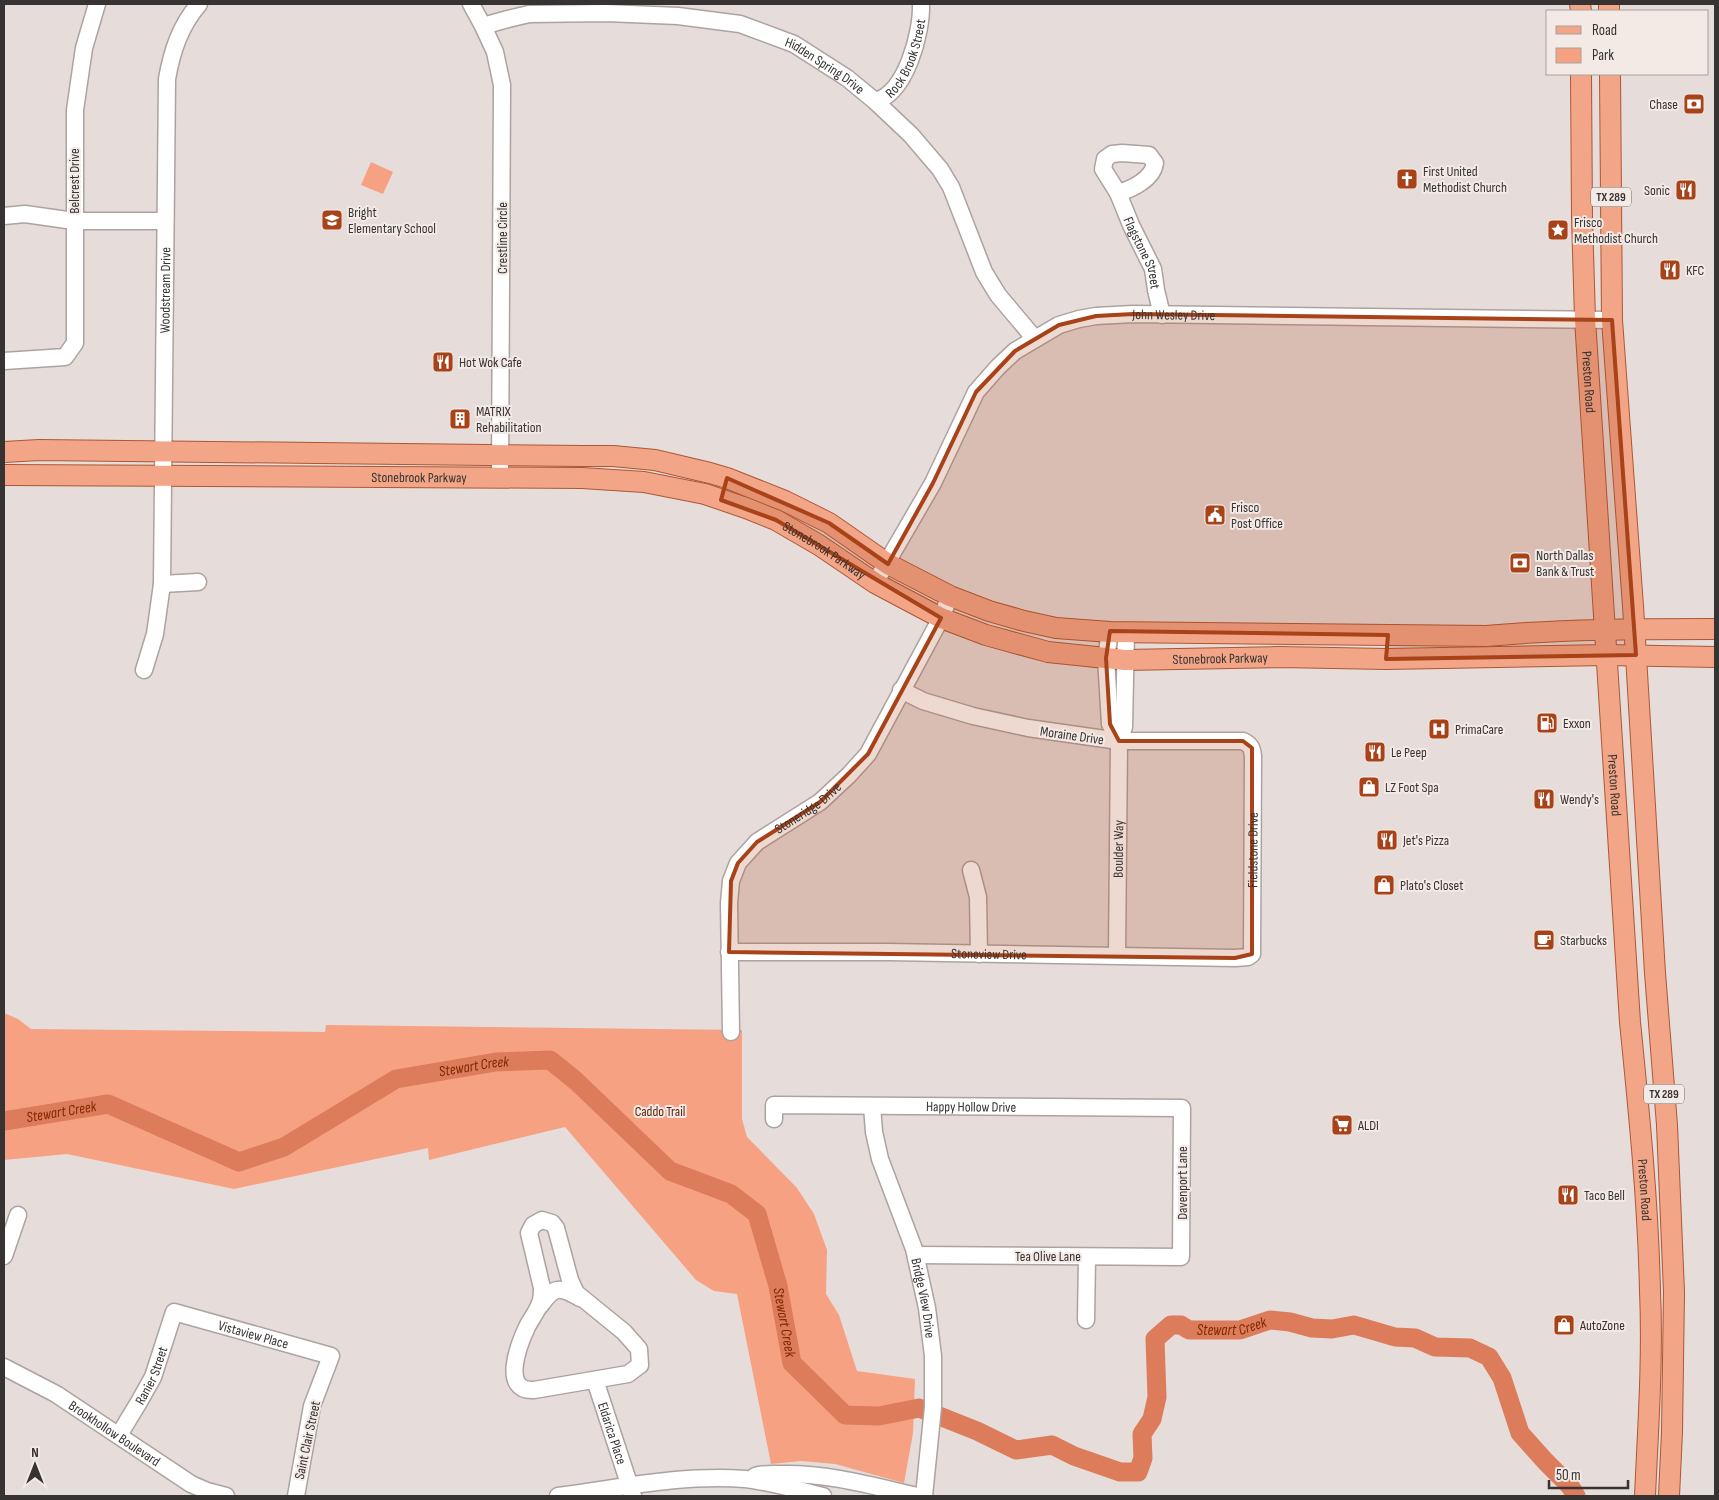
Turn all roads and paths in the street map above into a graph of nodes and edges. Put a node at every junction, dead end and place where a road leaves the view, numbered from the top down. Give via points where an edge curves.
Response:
1 (97, 4) edge
2 (199, 4) edge
3 (471, 4) edge
4 (922, 4) edge
5 (484, 26) junction
6 (1581, 75) edge
7 (1610, 75) edge
8 (875, 102) junction
9 (1118, 193) dead end
10 (4, 216) edge
11 (74, 221) junction
12 (165, 221) junction
13 (1162, 315) junction
14 (1586, 319) junction
15 (1612, 320) junction
16 (1035, 339) junction
17 (4, 361) edge
18 (4, 452) edge
19 (164, 452) junction
20 (500, 455) junction
21 (4, 475) edge
22 (718, 476) junction
23 (163, 477) junction
24 (500, 478) junction
25 (713, 497) junction
26 (888, 564) junction
27 (198, 582) dead end
28 (875, 583) junction
29 (162, 584) junction
30 (950, 596) junction
31 (941, 618) junction
32 (1634, 628) junction
33 (1604, 629) junction
34 (1715, 629) edge
35 (1118, 632) junction
36 (1279, 634) junction
37 (1388, 635) junction
38 (1606, 655) junction
39 (1636, 655) junction
40 (1715, 656) edge
41 (1279, 657) junction
42 (1116, 659) junction
43 (1386, 659) junction
44 (144, 670) dead end
45 (901, 690) junction
46 (1118, 741) junction
47 (1248, 744) joint
48 (971, 870) dead end
49 (1651, 902) junction
50 (1623, 903) junction
51 (729, 952) junction
52 (979, 954) junction
53 (1117, 955) junction
54 (1248, 957) joint
55 (731, 1032) dead end
56 (872, 1106) junction
57 (1182, 1108) joint
58 (774, 1119) dead end
59 (18, 1215) dead end
60 (1671, 1225) junction
61 (1646, 1227) junction
62 (916, 1255) junction
63 (4, 1256) edge
64 (1086, 1257) junction
65 (1181, 1257) joint
66 (586, 1302) junction
67 (174, 1312) joint
68 (536, 1312) junction
69 (1086, 1320) dead end
70 (331, 1356) joint
71 (4, 1367) edge
72 (595, 1380) junction
73 (119, 1435) junction
74 (746, 1479) junction
75 (631, 1491) edge
76 (206, 1494) edge
77 (226, 1496) edge
78 (296, 1496) edge
79 (558, 1496) edge
80 (823, 1496) edge
81 (917, 1496) edge
82 (924, 1496) edge
83 (1645, 1496) edge
84 (1669, 1496) edge

1 - 11 street, Belcrest Drive via 84,48 75,110
2 - 12 street, Woodstream Drive via 189,15 175,43 167,79
3 - 5 street, Crestline Circle
4 - 8 street, Rock Brook Street via 912,57 900,80 883,100
5 - 8 street, Hidden Spring Drive via 529,14 606,13 678,16 740,24 794,44 847,78
5 - 20 street, Crestline Circle via 502,85
6 - 14 main road, Preston Road / TX 289
7 - 15 main road, Preston Road / TX 289
8 - 16 street, Hidden Spring Drive via 911,135 940,169 951,187 984,272 998,295
9 - 13 street, Flagstone Street via 1153,269
10 - 11 street via 25,214
11 - 12 street
11 - 17 street, Belcrest Drive via 75,342 65,357
12 - 19 street, Woodstream Drive
13 - 14 street, John Wesley Drive
13 - 16 street, John Wesley Drive via 1079,318
14 - 15 street, John Wesley Drive
14 - 33 main road, Preston Road / TX 289
15 - 32 main road, Preston Road / TX 289
16 - 26 street, John Wesley Drive via 1015,351 976,392 933,483
18 - 19 main road, Stonebrook Parkway
19 - 20 main road, Stonebrook Parkway
19 - 23 street, Woodstream Drive
20 - 22 main road, Stonebrook Parkway via 613,456 655,460
20 - 24 street, Crestline Circle
21 - 23 main road, Stonebrook Parkway
22 - 25 main road
22 - 26 main road, Stonebrook Parkway via 785,501 829,523
23 - 24 main road, Stonebrook Parkway
23 - 29 street, Woodstream Drive
24 - 25 main road, Stonebrook Parkway via 611,479 644,482
25 - 28 main road, Stonebrook Parkway via 776,520
26 - 28 street, John Wesley Drive
26 - 30 main road, Stonebrook Parkway
27 - 29 street
28 - 31 main road, Stonebrook Parkway
29 - 44 street, Woodstream Drive via 155,634
30 - 31 street, Stoneridge Drive
30 - 35 main road, Stonebrook Parkway via 989,611 1056,628
31 - 42 main road, Stonebrook Parkway via 986,636 1048,652
31 - 45 street, Stoneridge Drive
32 - 33 main road, Stonebrook Parkway
32 - 34 main road, Stonebrook Parkway
32 - 39 main road, Preston Road / TX 289
33 - 37 main road, Stonebrook Parkway via 1486,636
33 - 38 main road, Preston Road / TX 289
35 - 36 main road, Stonebrook Parkway
35 - 42 street, Boulder Way
36 - 37 main road, Stonebrook Parkway
36 - 41 main road
37 - 43 main road
38 - 39 main road, Stonebrook Parkway
38 - 43 main road, Stonebrook Parkway
38 - 50 main road, Preston Road / TX 289
39 - 40 main road, Stonebrook Parkway
39 - 49 main road, Preston Road / TX 289
41 - 42 main road, Stonebrook Parkway
41 - 43 main road, Stonebrook Parkway
42 - 46 street, Boulder Way via 1110,724
45 - 46 street, Moraine Drive via 923,701 973,716
45 - 51 street, Stoneridge Drive via 868,754 850,775 820,802 757,842 738,863 731,881
46 - 47 street, Moraine Drive via 1243,741
46 - 53 street, Boulder Way
47 - 54 street, Fieldstone Drive via 1253,756 1253,948
48 - 52 street via 978,897
49 - 50 main road
49 - 60 main road, Preston Road / TX 289
50 - 61 main road, Preston Road / TX 289
51 - 52 street, Stoneview Drive
51 - 55 street, Stoneridge Drive
52 - 53 street, Stoneview Drive
53 - 54 street, Stoneview Drive
56 - 57 street, Happy Hollow Drive
56 - 58 street, Happy Hollow Drive via 774,1105
56 - 62 street, Bridge View Drive via 880,1159
57 - 65 street, Davenport Lane
59 - 63 street
60 - 61 main road
60 - 84 main road, Preston Road / TX 289 via 1674,1358
61 - 83 main road, Preston Road / TX 289 via 1651,1326
62 - 64 street, Tea Olive Lane
62 - 82 street, Bridge View Drive via 933,1356 933,1407
64 - 65 street, Tea Olive Lane
64 - 69 street
66 - 68 street via 566,1290 556,1290 549,1293
66 - 68 street via 571,1283 556,1228 549,1221 540,1220 529,1234 542,1288
66 - 72 street via 640,1349 640,1365 628,1374
67 - 70 street, Vistaview Place
67 - 73 street, Ranier Street via 153,1377
68 - 72 street via 518,1349 514,1374 517,1384 530,1390
70 - 78 street, Saint Clair Street via 312,1406
71 - 73 street, Brookhollow Boulevard via 56,1394
72 - 75 street, Eldarica Place
73 - 76 street, Brookhollow Boulevard
74 - 75 street via 693,1479
74 - 80 street
74 - 81 street via 761,1474 824,1476
75 - 79 street
76 - 77 street, Brookhollow Boulevard

